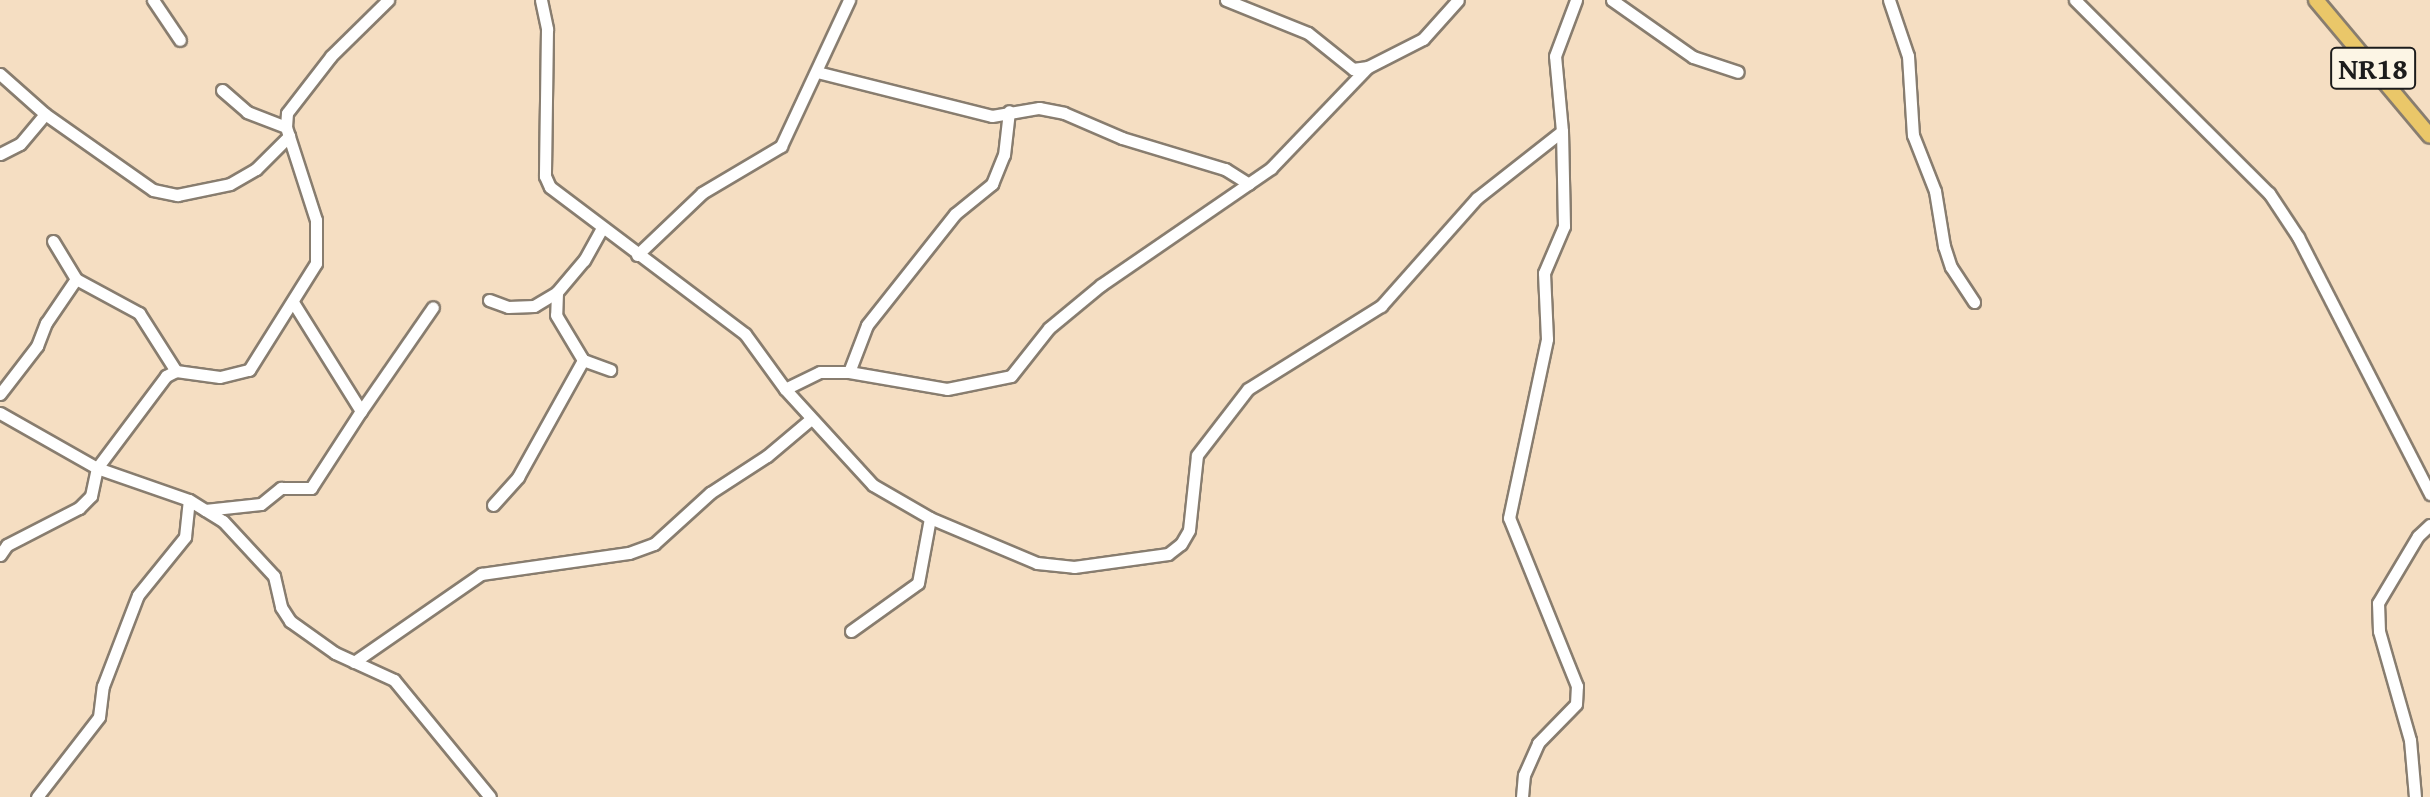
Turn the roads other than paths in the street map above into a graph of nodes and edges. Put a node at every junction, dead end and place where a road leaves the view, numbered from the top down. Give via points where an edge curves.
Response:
1 (153, 0) edge
2 (388, 0) edge
3 (541, 0) edge
4 (849, 0) edge
5 (1226, 0) edge
6 (1458, 0) edge
7 (1576, 0) edge
8 (1612, 0) edge
9 (1889, 0) edge
10 (2075, 0) edge
11 (2316, 0) edge
12 (180, 40) dead end
13 (1368, 67) junction
14 (817, 72) junction
15 (1738, 72) dead end
16 (0, 74) edge
17 (222, 90) dead end
18 (1009, 111) junction
19 (45, 114) junction
20 (288, 131) junction
21 (1562, 131) junction
22 (2430, 136) edge
23 (0, 154) edge
24 (1249, 184) junction
25 (602, 228) junction
26 (53, 241) dead end
27 (637, 255) junction
28 (76, 279) junction
29 (557, 292) junction
30 (489, 300) dead end
31 (293, 302) junction
32 (1974, 302) dead end
33 (433, 307) dead end
34 (583, 360) junction
35 (610, 370) dead end
36 (176, 371) junction
37 (849, 372) junction
38 (785, 389) junction
39 (0, 394) edge
40 (361, 411) junction
41 (0, 413) edge
42 (811, 419) junction
43 (97, 468) junction
44 (2430, 494) edge
45 (189, 500) junction
46 (493, 505) dead end
47 (205, 510) junction
48 (930, 518) junction
49 (2430, 525) edge
50 (0, 555) edge
51 (851, 631) dead end
52 (354, 662) junction
53 (37, 797) edge
54 (490, 797) edge
55 (1522, 797) edge
56 (2415, 797) edge

1 - 12 street
2 - 20 street via 331,56 287,113
3 - 25 street via 547,29 545,176 550,187
4 - 14 street
5 - 13 street via 1308,33 1353,69
6 - 13 street via 1423,39
7 - 21 street via 1555,56
8 - 15 street via 1693,57
9 - 32 street via 1908,56 1913,135 1935,191 1944,246
10 - 44 street via 2269,193 2298,237
11 - 22 main road, NR18
13 - 24 street via 1271,168
14 - 18 street via 992,116
14 - 27 street via 774,154 702,193
16 - 19 street
17 - 20 street via 247,112
18 - 24 street via 1039,108 1064,113 1122,138 1225,169
18 - 37 street via 1004,155 992,184 955,214 867,325
19 - 20 street via 128,177 177,195 230,184 256,169
19 - 23 street via 20,144
20 - 31 street via 306,182 318,243 316,263
21 - 48 street via 1477,198 1381,306 1248,389 1197,455 1189,530 1168,554 1100,566 1037,563
21 - 55 street via 1564,226 1544,273 1547,339 1509,518 1577,686 1576,704 1538,743 1524,775
24 - 37 street via 1101,285 1049,328 1011,376 947,389
25 - 27 street
25 - 29 street
26 - 28 street
27 - 38 street via 745,334
28 - 36 street via 139,313
28 - 39 street via 37,346
29 - 30 street via 534,306 508,307
29 - 34 street via 556,315
31 - 36 street via 249,370 220,377
31 - 40 street
33 - 40 street
34 - 35 street
34 - 46 street via 518,477
36 - 43 street via 166,376
37 - 38 street via 820,372
38 - 42 street
40 - 47 street via 311,488 281,488 261,504
41 - 43 street
42 - 48 street via 873,485
42 - 52 street via 710,493 654,544 629,553 481,574
43 - 45 street
43 - 50 street via 91,496 79,508 30,531
45 - 47 street
45 - 53 street via 185,537 138,595 103,686 99,717
47 - 52 street via 264,563 290,621
48 - 51 street via 918,583
49 - 56 street via 2378,603 2379,631 2410,740
52 - 54 street via 394,680

